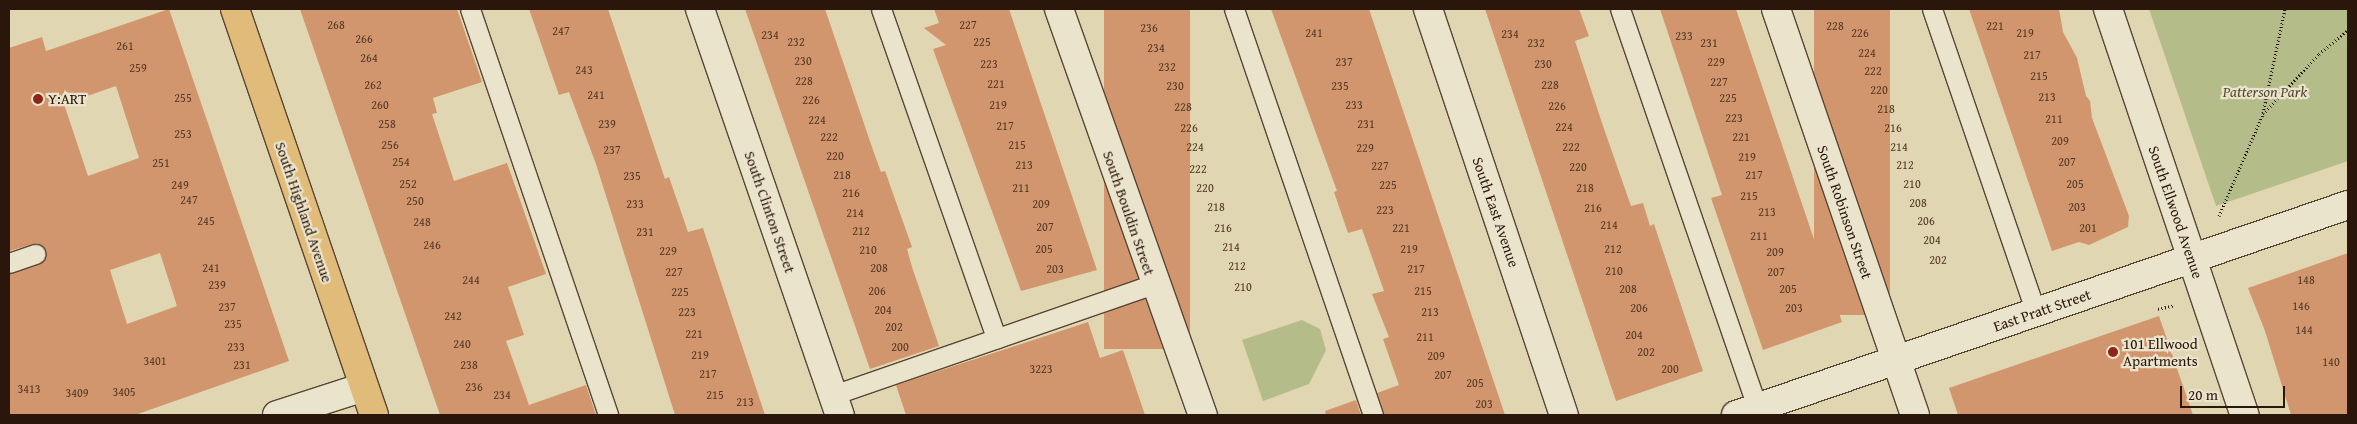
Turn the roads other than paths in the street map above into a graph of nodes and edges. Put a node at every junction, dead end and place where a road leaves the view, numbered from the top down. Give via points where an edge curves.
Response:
1 (235, 9) edge
2 (470, 9) edge
3 (700, 9) edge
4 (881, 9) edge
5 (1059, 9) edge
6 (1234, 9) edge
7 (1428, 9) edge
8 (1620, 9) edge
9 (1776, 9) edge
10 (1932, 9) edge
11 (2108, 9) edge
12 (2348, 205) edge
13 (35, 254) dead end
14 (2192, 259) junction
15 (9, 263) edge
16 (1154, 284) junction
17 (2036, 312) junction
18 (996, 338) junction
19 (1896, 360) junction
20 (364, 387) junction
21 (836, 405) edge
22 (1751, 413) edge
23 (277, 415) edge
24 (374, 415) edge
25 (608, 415) edge
26 (1203, 415) edge
27 (1374, 415) edge
28 (1564, 415) edge
29 (1915, 415) edge
30 (2245, 415) edge

1 - 20 main road, South Highland Avenue
2 - 25 lane
3 - 21 street, South Clinton Street
4 - 18 lane
5 - 16 street, South Bouldin Street
6 - 27 lane
7 - 28 street, South East Avenue
8 - 22 lane
9 - 19 street, South Robinson Street
10 - 17 lane
11 - 14 street, South Ellwood Avenue
12 - 14 street, East Pratt Street
13 - 15 lane
14 - 17 street, East Pratt Street
14 - 30 street, South Ellwood Avenue
16 - 18 lane
16 - 26 street, South Bouldin Street
17 - 19 street, East Pratt Street
18 - 21 lane
19 - 22 street, East Pratt Street
19 - 29 street, South Robinson Street
20 - 23 street
20 - 24 main road, South Highland Avenue

